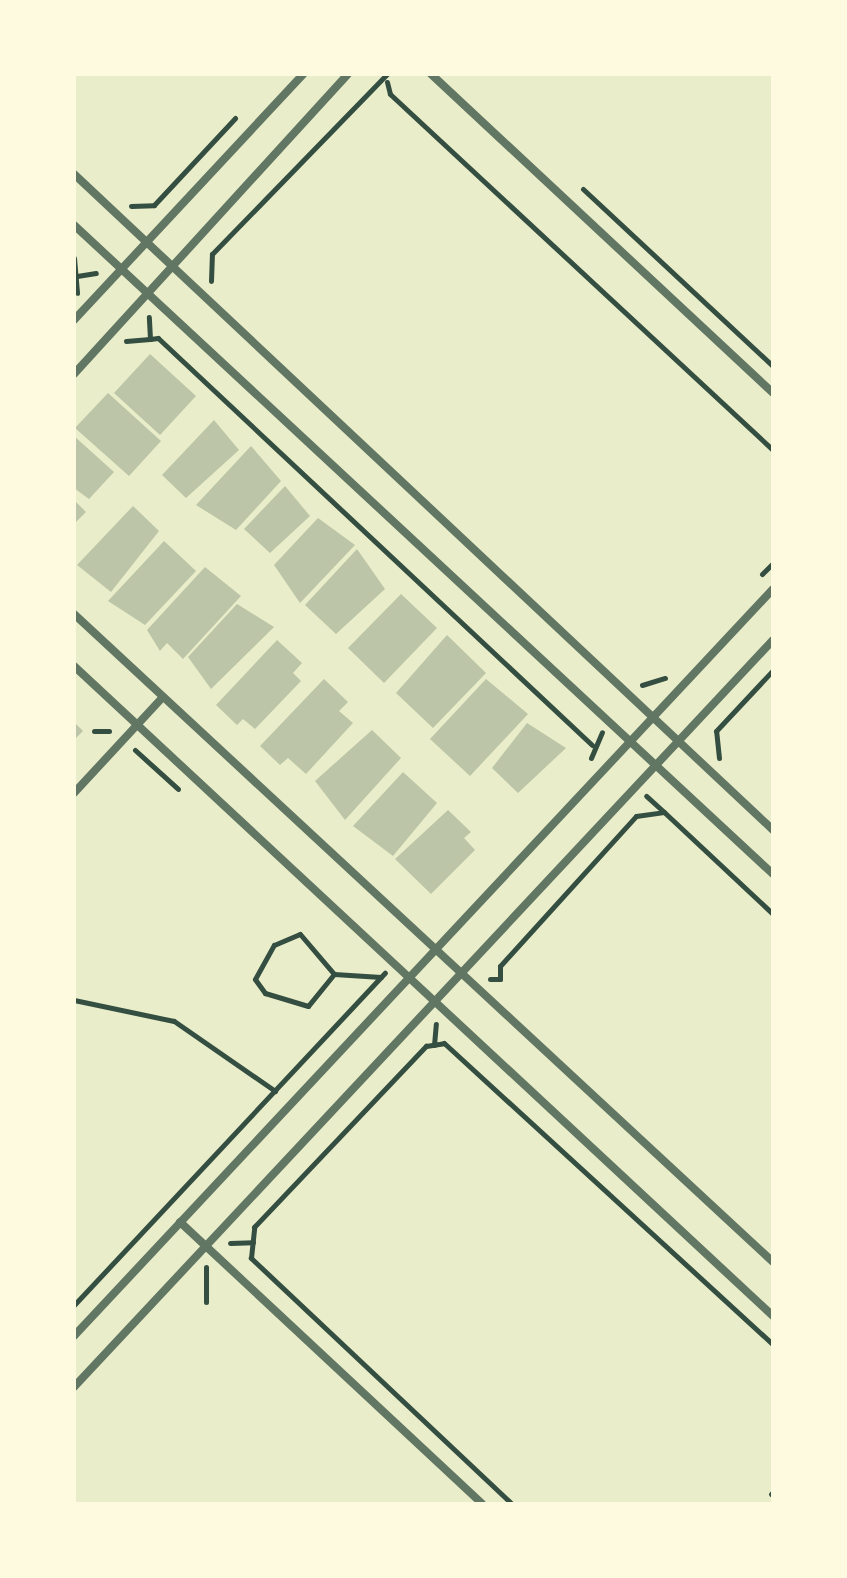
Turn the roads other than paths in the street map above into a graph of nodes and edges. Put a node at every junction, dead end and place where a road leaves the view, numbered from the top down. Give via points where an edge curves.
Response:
1 (303, 74) edge
2 (348, 74) edge
3 (431, 74) edge
4 (74, 174) edge
5 (74, 225) edge
6 (146, 241) junction
7 (172, 266) junction
8 (121, 268) junction
9 (147, 292) junction
10 (74, 320) edge
11 (74, 374) edge
12 (773, 393) edge
13 (773, 589) edge
14 (74, 614) edge
15 (773, 640) edge
16 (74, 666) edge
17 (162, 698) junction
18 (653, 718) junction
19 (138, 725) junction
20 (631, 742) junction
21 (679, 742) junction
22 (656, 766) junction
23 (74, 793) edge
24 (773, 830) edge
25 (773, 874) edge
26 (436, 956) junction
27 (462, 978) junction
28 (413, 981) junction
29 (439, 1004) junction
30 (180, 1222) junction
31 (206, 1245) junction
32 (773, 1262) edge
33 (773, 1316) edge
34 (74, 1336) edge
35 (74, 1387) edge
36 (482, 1504) edge

1 - 6 street
2 - 7 street
3 - 12 street
4 - 6 street
5 - 8 street
6 - 7 street
6 - 8 street
7 - 9 street
7 - 18 street
8 - 9 street
8 - 10 street
9 - 11 street
9 - 20 street
13 - 18 street
14 - 17 street
15 - 21 street
16 - 19 street
17 - 19 street
17 - 26 street
18 - 20 street
18 - 21 street
19 - 23 street
19 - 28 street
20 - 22 street
20 - 26 street
21 - 22 street
21 - 24 street
22 - 25 street
22 - 27 street
26 - 27 street
26 - 28 street
27 - 29 street
27 - 32 street
28 - 29 street
28 - 30 street
29 - 31 street
29 - 33 street
30 - 31 street
30 - 34 street
31 - 35 street
31 - 36 street

